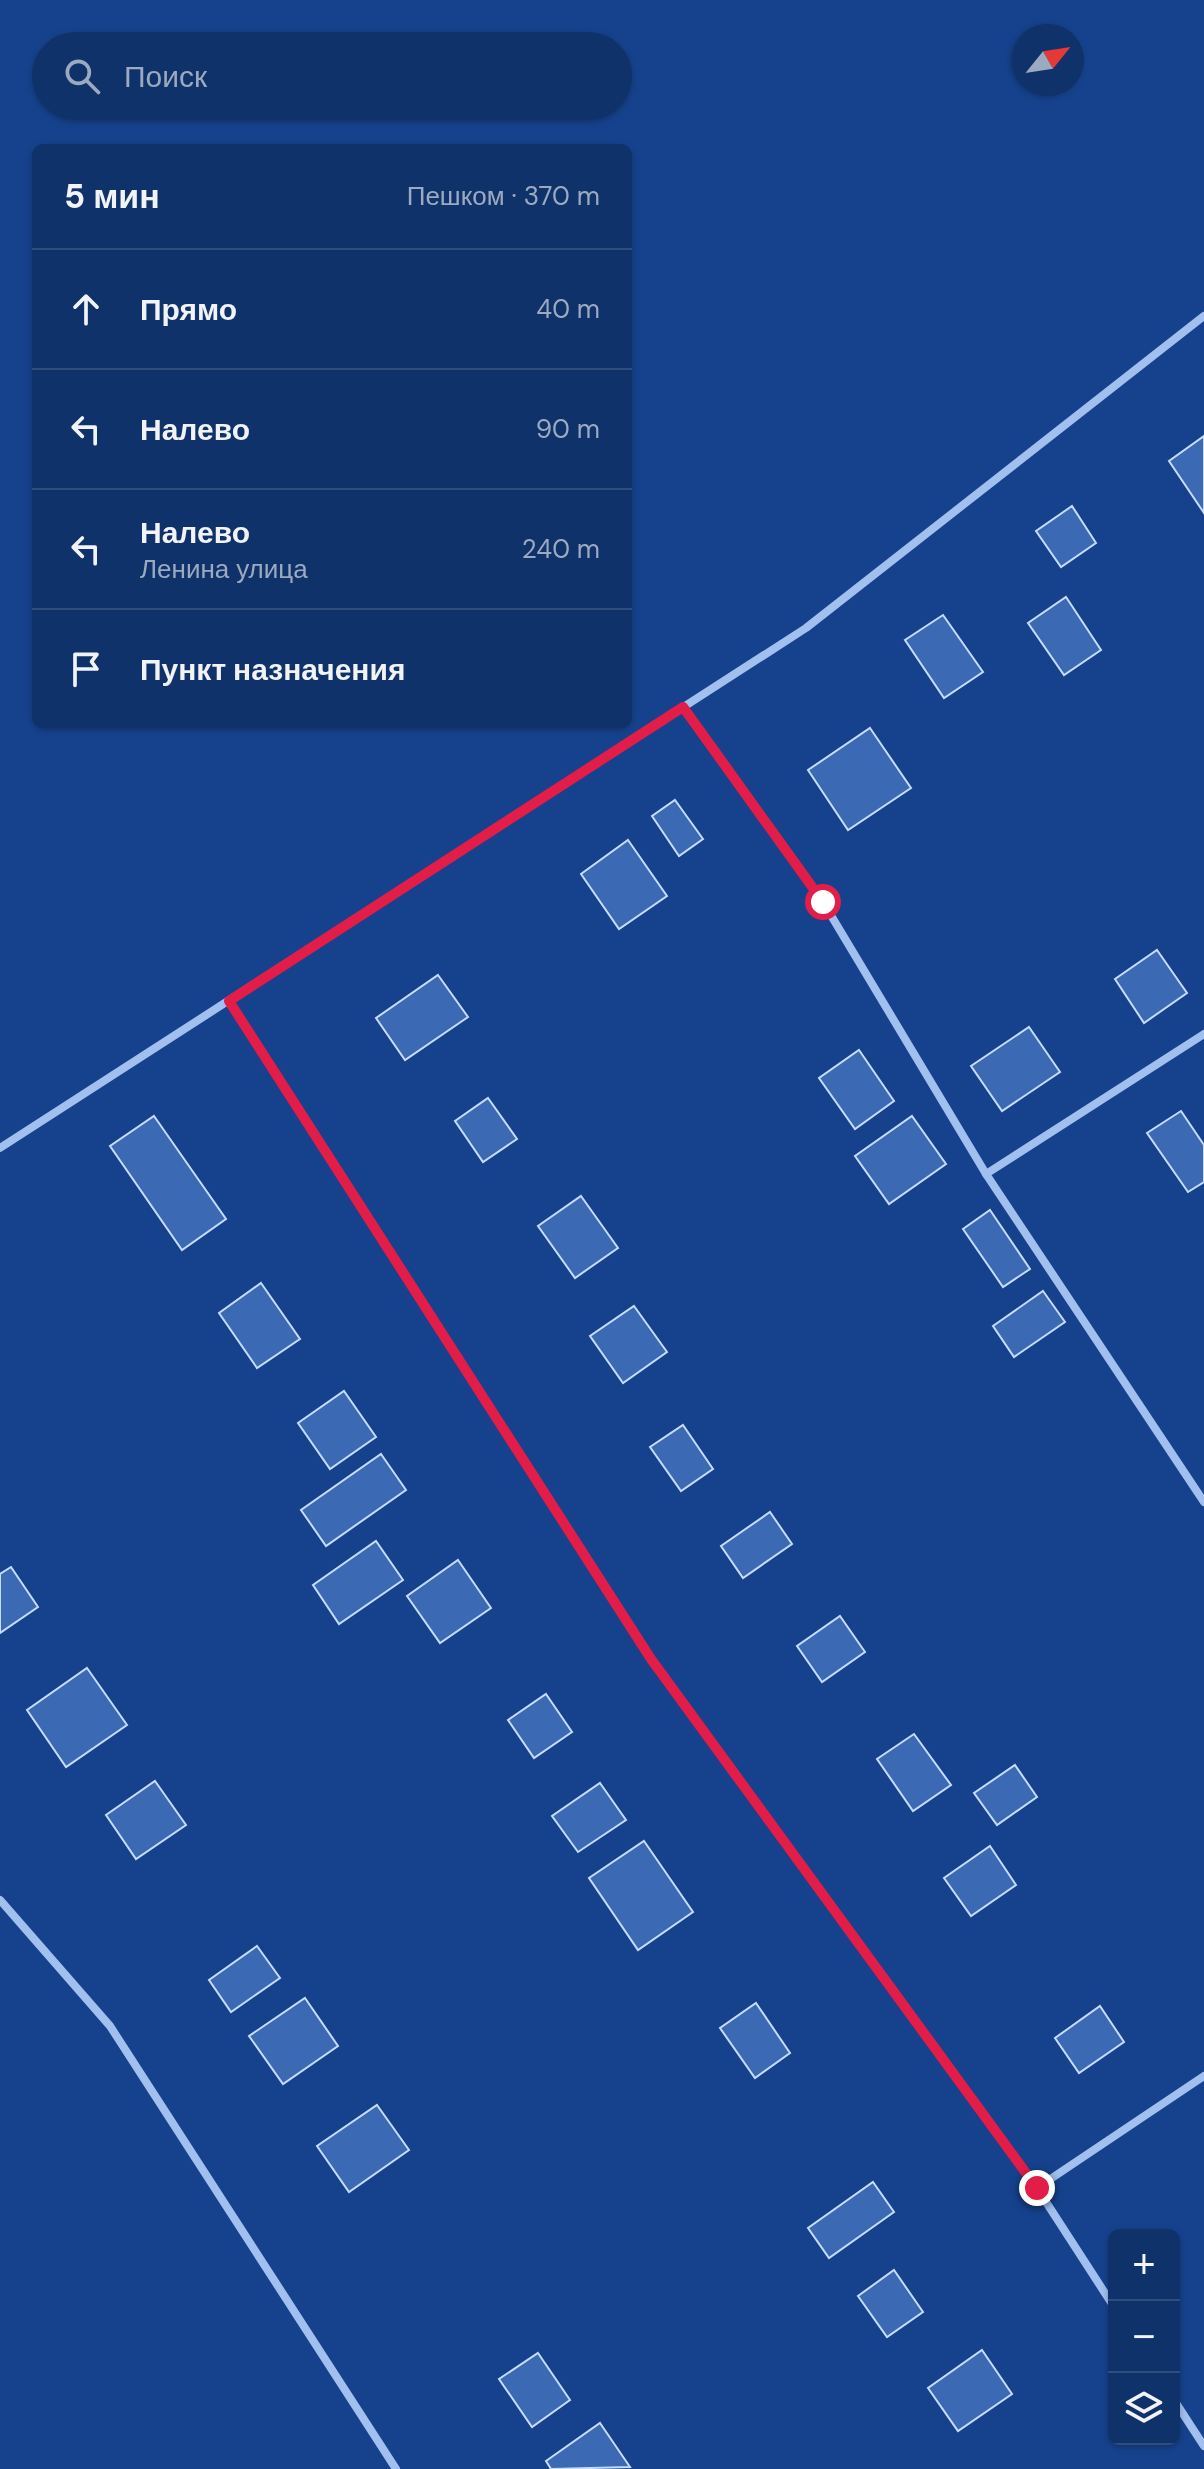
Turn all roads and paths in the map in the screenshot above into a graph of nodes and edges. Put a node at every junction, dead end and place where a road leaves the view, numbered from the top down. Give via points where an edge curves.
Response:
1 (1204, 316) edge
2 (683, 707) junction
3 (229, 1001) junction
4 (1204, 1034) edge
5 (0, 1148) edge
6 (986, 1174) junction
7 (1204, 1502) edge
8 (0, 1900) edge
9 (1204, 2076) edge
10 (1037, 2188) junction
11 (1110, 2301) edge
12 (1180, 2409) edge
13 (1204, 2446) edge
14 (396, 2469) edge

1 - 2 street via 806,628
2 - 3 street
2 - 6 street via 823,902
3 - 5 street
3 - 10 street via 651,1659
4 - 6 street
6 - 7 street
8 - 14 street via 110,2026
9 - 10 street
10 - 11 street
12 - 13 street

